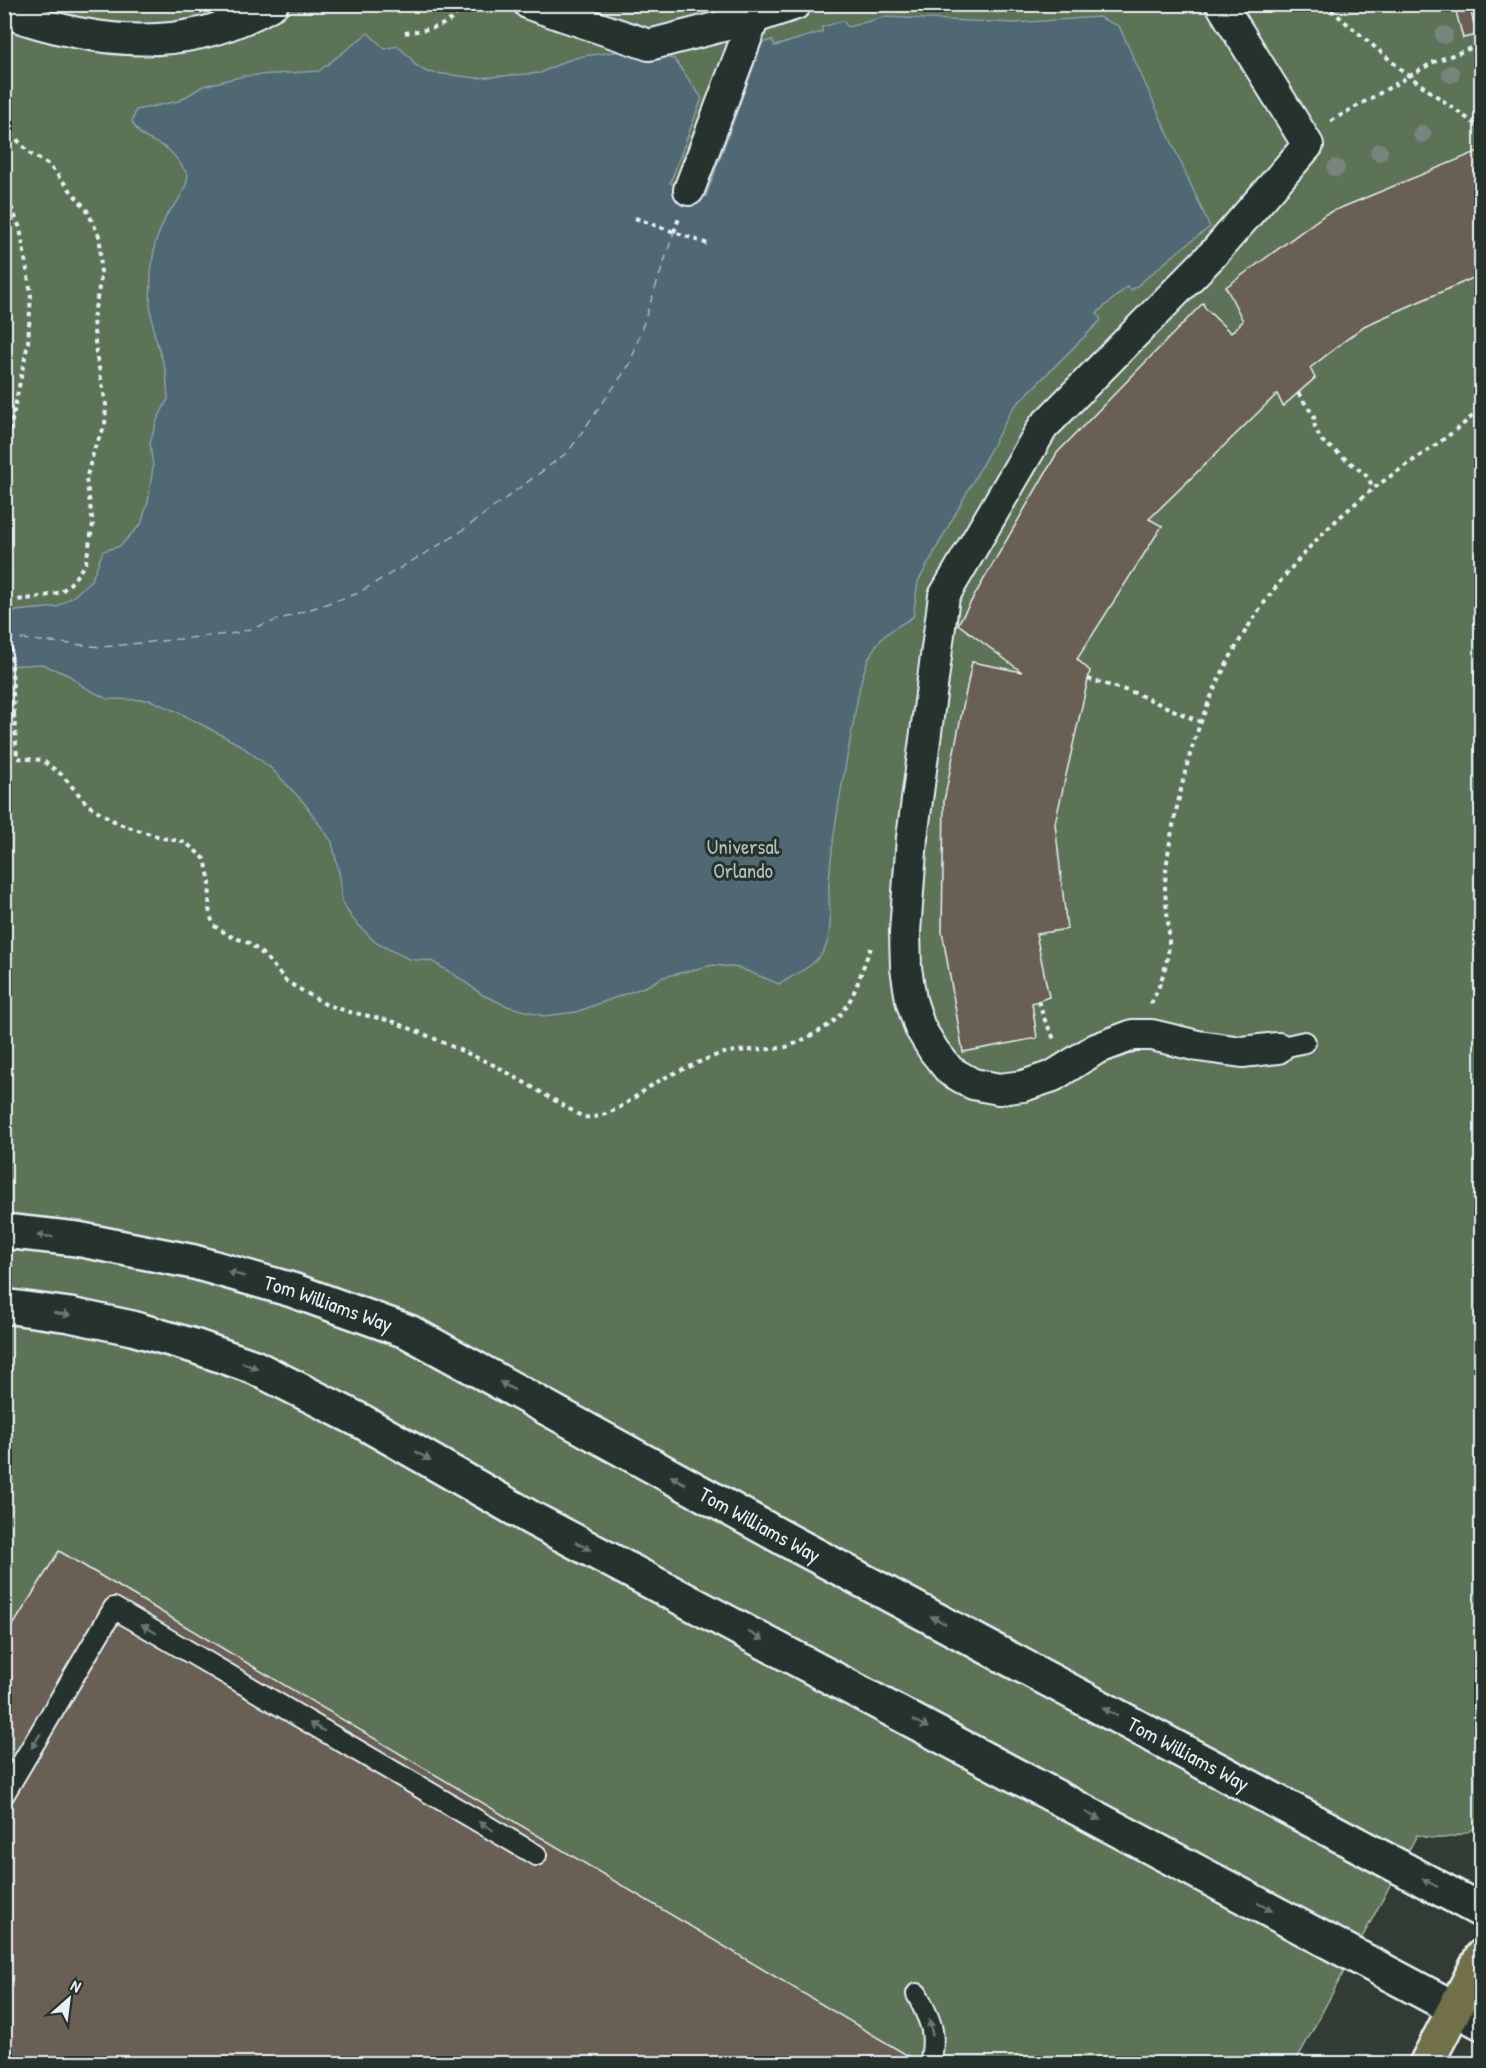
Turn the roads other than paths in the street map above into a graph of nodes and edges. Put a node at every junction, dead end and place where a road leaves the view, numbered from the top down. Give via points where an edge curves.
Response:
1 (273, 4) edge
2 (529, 4) edge
3 (796, 4) edge
4 (1221, 4) edge
5 (4, 12) edge
6 (754, 18) junction
7 (689, 190) dead end
8 (1291, 1045) dead end
9 (4, 1231) edge
10 (4, 1306) edge
11 (4, 1794) edge
12 (536, 1856) dead end
13 (1482, 1911) edge
14 (1482, 1956) edge
15 (918, 1994) dead end
16 (1468, 2015) edge
17 (930, 2064) edge
18 (1426, 2064) edge

1 - 5 street via 249,18 164,40 67,32
2 - 6 street via 649,45
3 - 6 street
4 - 8 street via 1308,145 1212,254 1043,427 944,596 912,838 906,968 910,1000 920,1028 950,1071 973,1084 999,1089 1023,1086 1053,1076 1096,1049 1133,1035 1242,1052
6 - 7 street
13 -> 9 street, Tom Williams Way via 784,1539 409,1332 292,1290 194,1262 77,1239
10 -> 16 street via 132,1328 254,1367
12 -> 11 lane via 114,1608
14 - 16 main road
17 -> 15 lane via 934,2046 932,2024
16 - 18 main road

